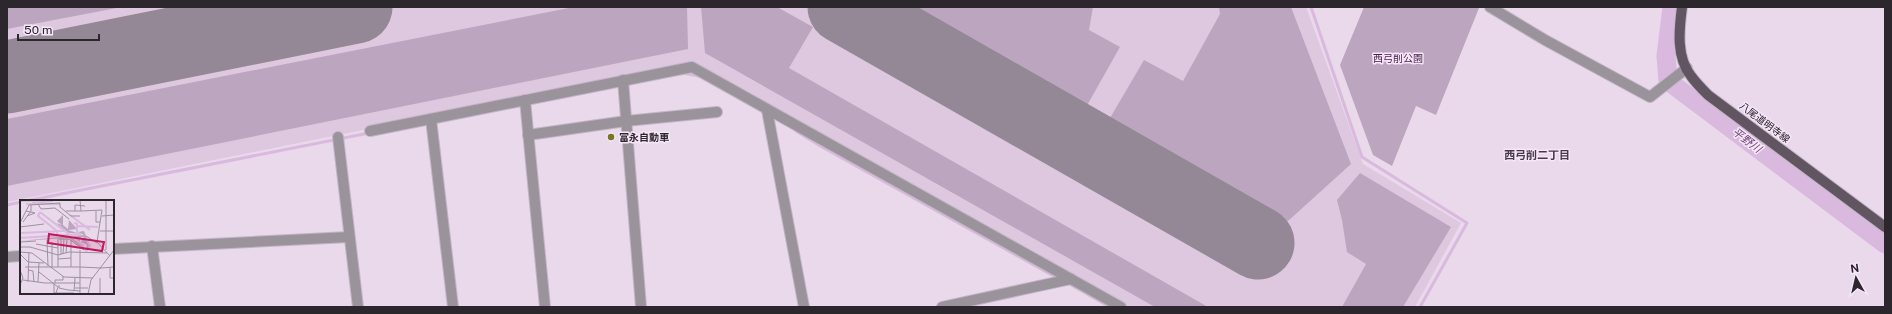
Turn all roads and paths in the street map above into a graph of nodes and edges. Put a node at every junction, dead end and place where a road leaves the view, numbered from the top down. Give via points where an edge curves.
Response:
1 (1490, 7) edge
2 (1682, 7) edge
3 (1687, 68) junction
4 (623, 80) junction
5 (525, 100) junction
6 (767, 110) junction
7 (717, 112) dead end
8 (431, 119) junction
9 (626, 121) junction
10 (370, 131) dead end
11 (528, 135) junction
12 (338, 137) dead end
13 (1885, 227) edge
14 (349, 237) junction
15 (152, 246) junction
16 (114, 249) edge
17 (20, 256) edge
18 (7, 257) edge
19 (1071, 279) junction
20 (160, 307) edge
21 (358, 307) edge
22 (453, 307) edge
23 (545, 307) edge
24 (641, 307) edge
25 (804, 307) edge
26 (942, 307) edge
27 (1121, 307) edge

1 - 3 street via 1650,97
2 - 3 main road, 八尾道明寺線 via 1679,34 1682,56
3 - 13 main road, 八尾道明寺線 via 1708,95
4 - 5 street
4 - 6 street via 692,67
4 - 9 street
5 - 8 street
5 - 11 street
6 - 19 street
6 - 25 street
7 - 9 street
8 - 10 street
8 - 22 street
9 - 11 street
9 - 24 street
11 - 23 street
12 - 14 street
14 - 15 street
14 - 21 street
15 - 16 street
15 - 20 street
17 - 18 street
19 - 26 street
19 - 27 street

